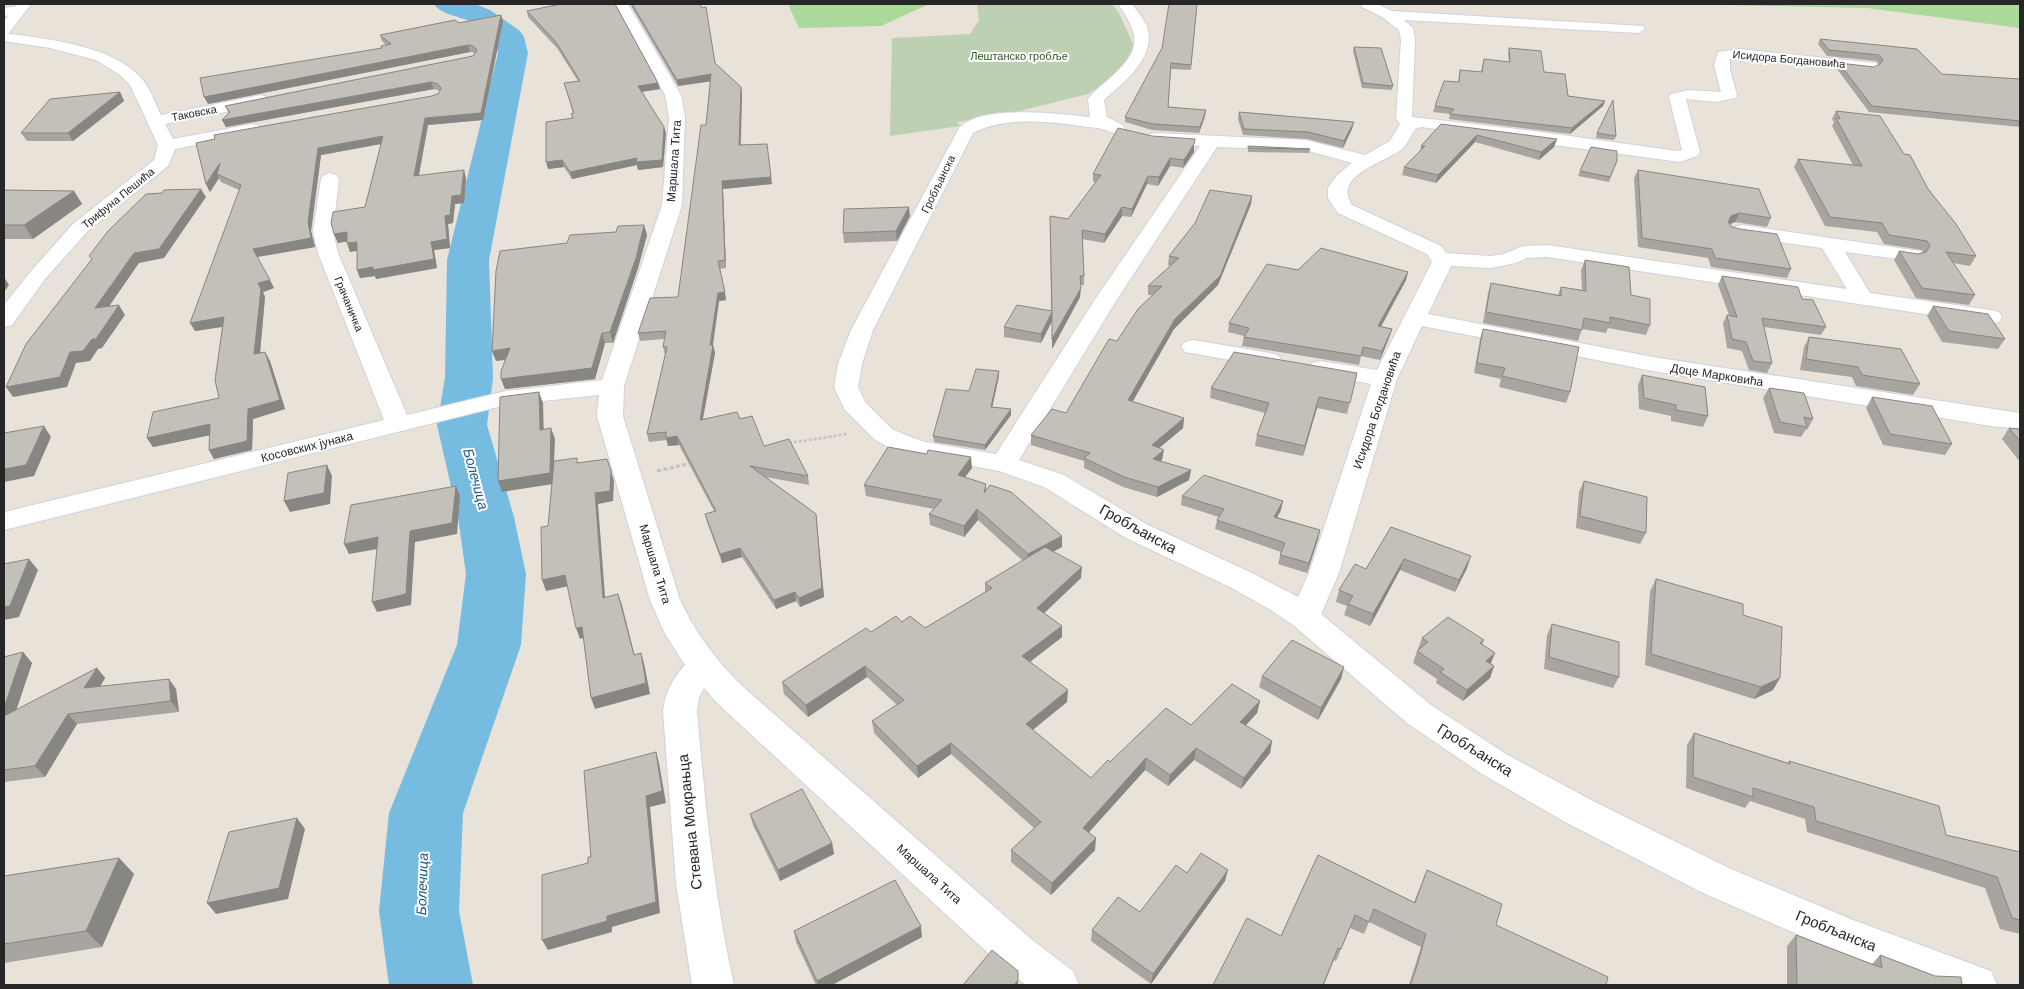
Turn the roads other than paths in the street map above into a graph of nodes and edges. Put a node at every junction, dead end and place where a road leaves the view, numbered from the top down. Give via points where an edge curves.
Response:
1 (622, 4) edge
2 (1125, 4) edge
3 (1367, 4) edge
4 (22, 7) edge
5 (4, 12) edge
6 (1389, 15) junction
7 (1638, 29) dead end
8 (4, 30) edge
9 (4, 37) edge
10 (1871, 66) edge
11 (278, 96) edge
12 (1086, 102) junction
13 (1027, 118) junction
14 (154, 121) junction
15 (1102, 123) junction
16 (1411, 123) junction
17 (272, 126) edge
18 (1212, 142) junction
19 (167, 145) junction
20 (1366, 161) junction
21 (330, 179) dead end
22 (1736, 230) edge
23 (1830, 244) junction
24 (1913, 255) edge
25 (1441, 259) junction
26 (1863, 298) junction
27 (1991, 316) edge
28 (1415, 318) junction
29 (4, 320) edge
30 (1193, 348) dead end
31 (1385, 379) junction
32 (612, 386) junction
33 (2020, 421) edge
34 (398, 424) junction
35 (1004, 464) junction
36 (4, 521) edge
37 (1304, 617) junction
38 (704, 667) junction
39 (712, 985) edge
40 (1058, 985) edge
41 (1976, 985) edge

1 - 32 street, Маршала Тита via 673,95 678,117 672,205
2 - 12 street via 1141,30 1141,48 1129,68
3 - 6 street
4 - 5 street
4 - 8 street
6 - 7 street
6 - 16 street via 1406,28 1404,118
9 - 14 street via 101,57 136,83
10 - 16 street, Исидора Богдановића via 1738,53 1723,55 1721,59 1729,95 1677,97 1691,152 1680,157 1436,123
11 - 14 street, Таковска
12 - 13 street
12 - 15 street via 1096,110
13 - 15 street, Гробљанска
13 - 35 street, Гробљанска via 986,121 966,130 862,330 846,387 854,405 878,429 899,442
14 - 19 street
15 - 18 street, Гробљанска via 1135,134
16 - 20 street via 1396,145
17 - 19 street
18 - 20 street, Гробљанска via 1306,146
18 - 35 street via 1049,386
19 - 29 street, Трифуна Пешића via 162,162 80,228
20 - 25 street via 1339,185 1339,202 1356,215 1434,250
21 - 34 street, Грачаничка via 322,231 328,253
22 - 23 street
23 - 24 street
23 - 26 street
25 - 26 street via 1491,262 1509,259 1523,252 1547,251
25 - 28 street, Исидора Богдановића
26 - 27 street
28 - 31 street, Исидора Богдановића
28 - 33 street, Доце Марковића via 1653,364
30 - 31 street
31 - 37 street, Исидора Богдановића via 1324,574
32 - 34 street, Косовских јунака via 515,397
32 - 38 street, Маршала Тита via 610,416 665,600 681,634
34 - 36 street, Косовских јунака
35 - 37 street, Гробљанска via 1054,481 1136,531 1241,580
37 - 41 street, Гробљанска via 1419,714 1494,764 1580,812 1715,880 1845,936
38 - 39 street, Стевана Мокрањца via 686,684 680,710 689,835
38 - 40 street, Маршала Тита via 729,694 1017,953

